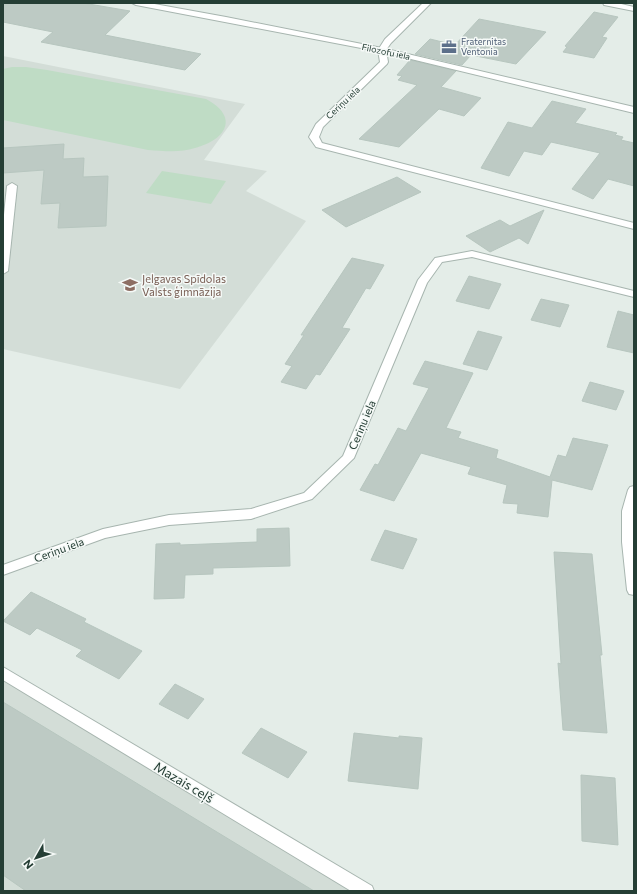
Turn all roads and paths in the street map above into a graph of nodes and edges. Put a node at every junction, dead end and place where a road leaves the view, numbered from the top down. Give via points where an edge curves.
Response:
1 (136, 3) edge
2 (427, 3) edge
3 (607, 3) edge
4 (634, 9) edge
5 (382, 50) junction
6 (634, 110) edge
7 (12, 186) dead end
8 (634, 226) edge
9 (3, 271) edge
10 (634, 294) edge
11 (634, 490) edge
12 (3, 570) edge
13 (634, 590) edge
14 (3, 673) edge
15 (366, 891) edge

1 - 5 street, Filozofu iela
2 - 5 street
3 - 4 street
5 - 6 street, Filozofu iela
5 - 8 street, Ceriņu iela via 384,62 319,126 314,137 319,145
7 - 9 street
10 - 12 street, Ceriņu iela via 472,254 439,260 422,282 348,458 308,496 251,514 169,520 103,534
11 - 13 street via 628,511 628,542
14 - 15 street, Mazais ceļš

